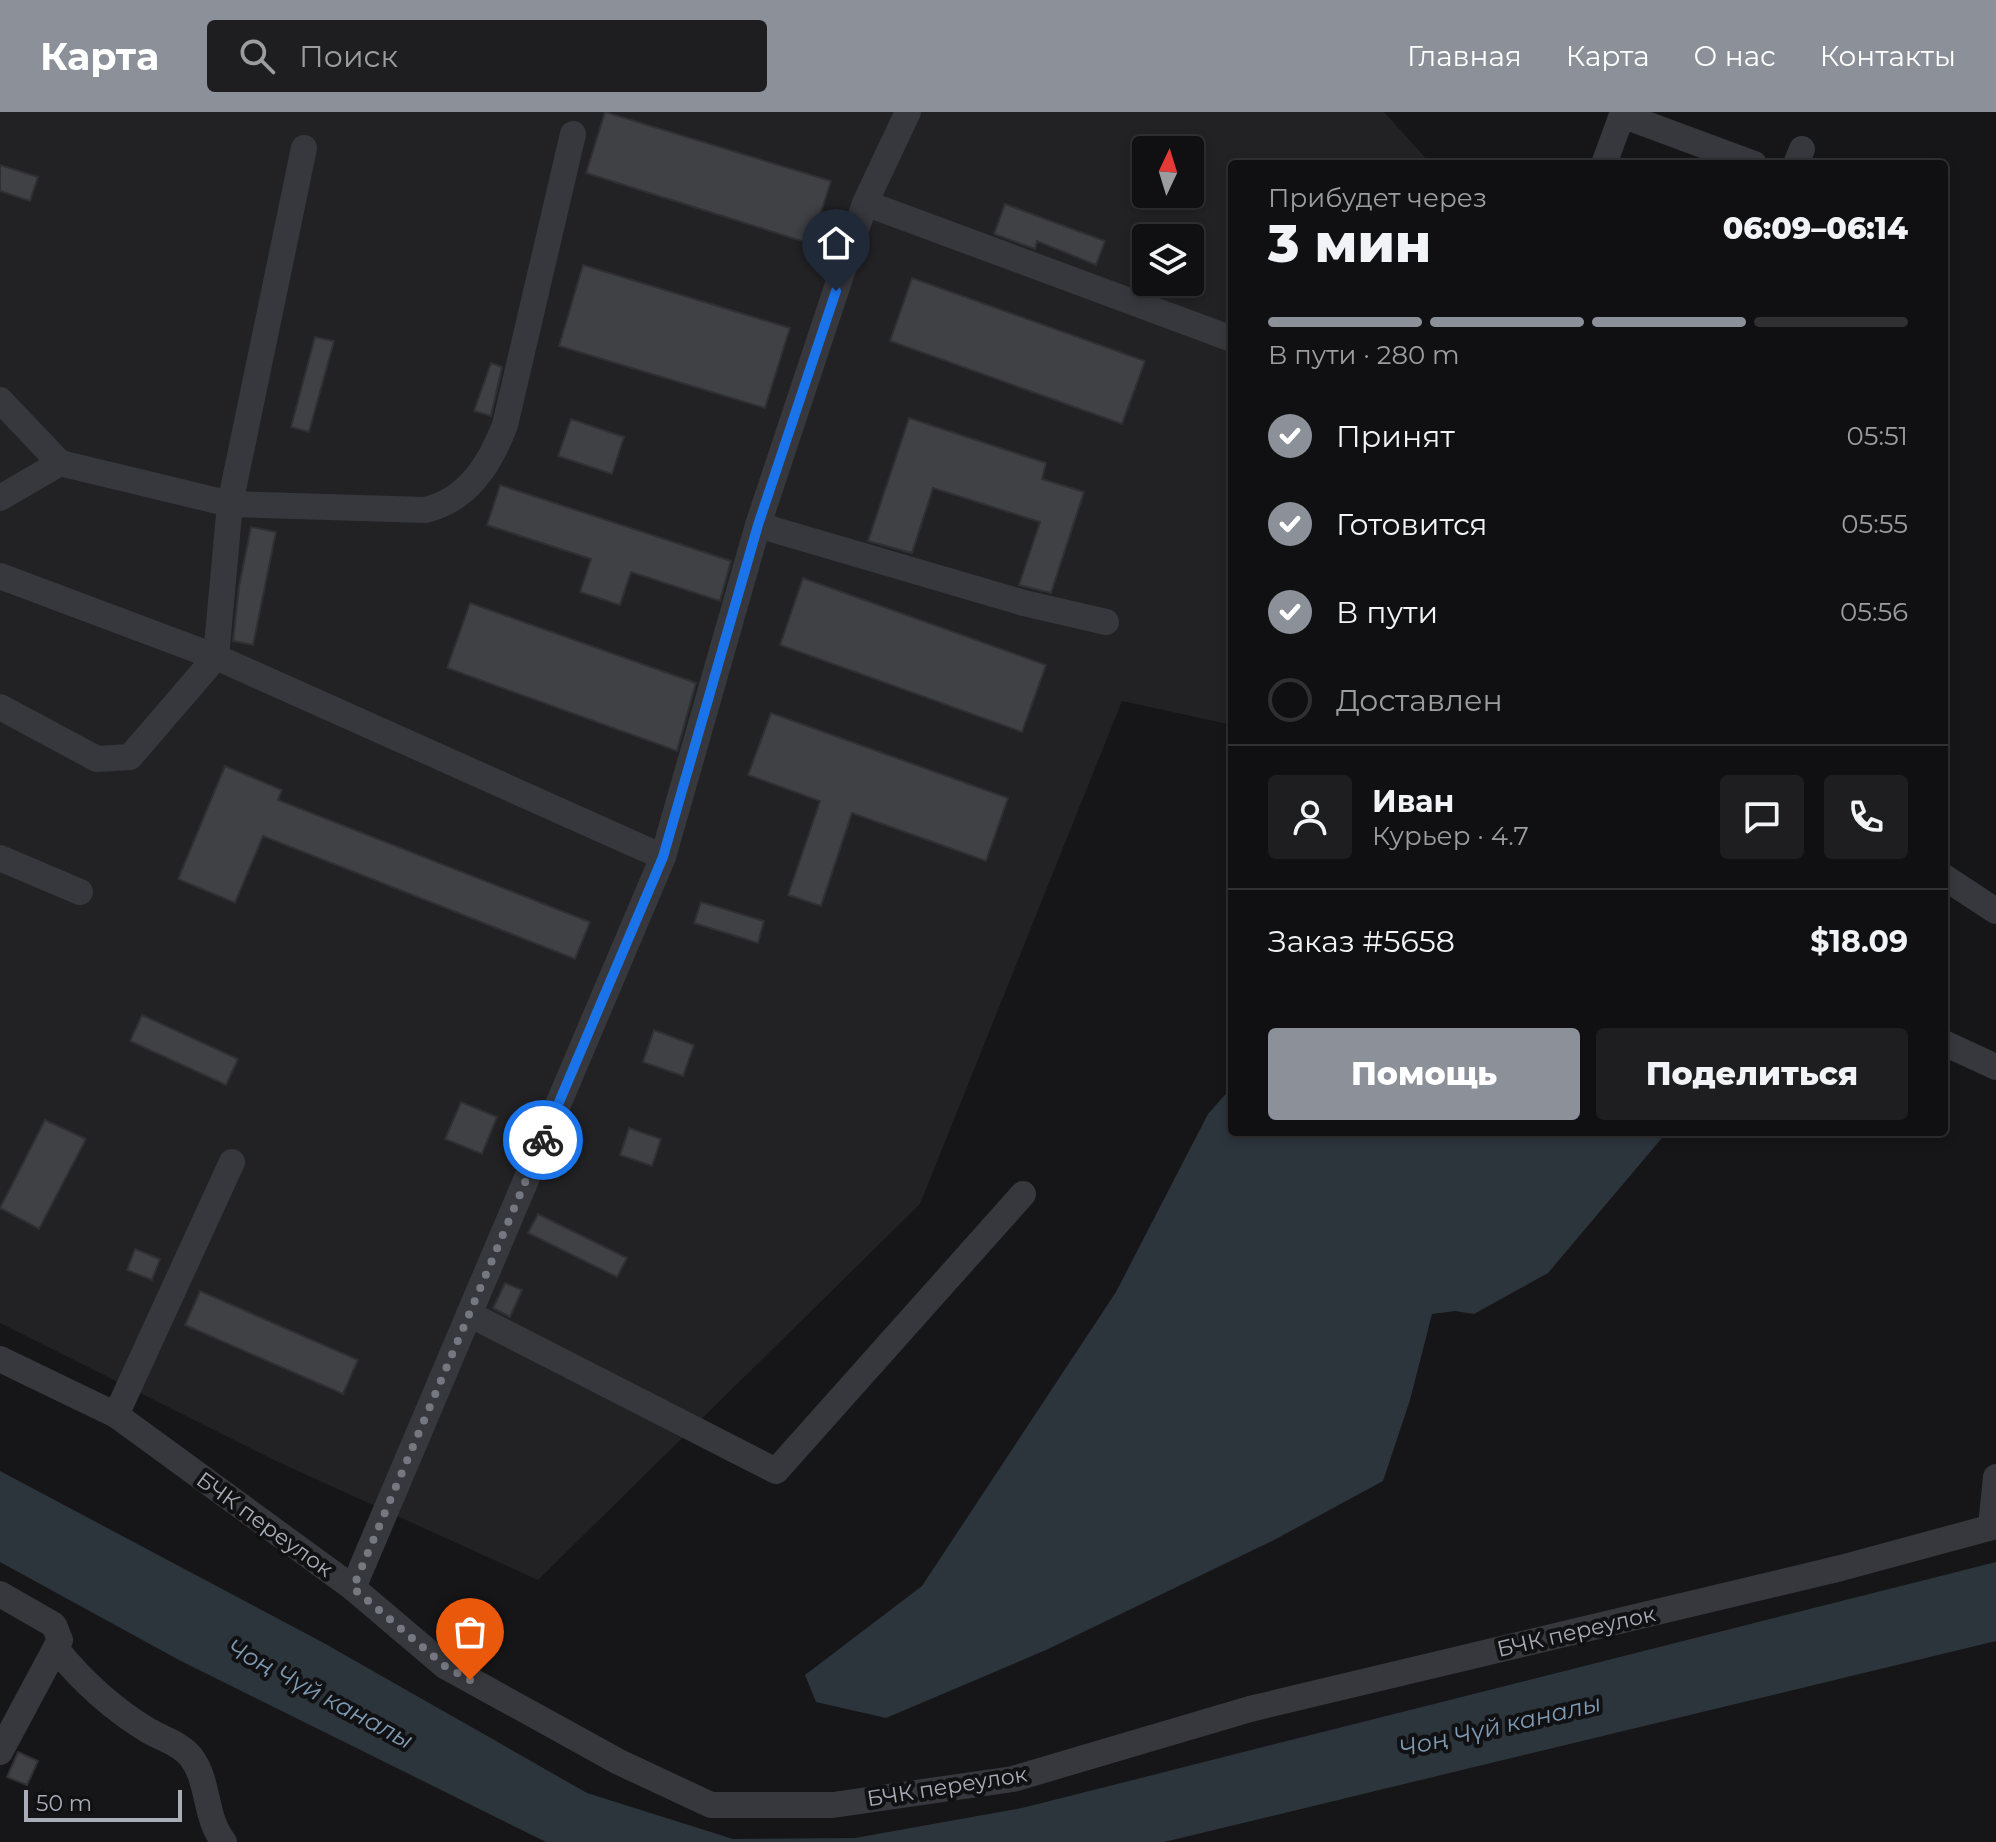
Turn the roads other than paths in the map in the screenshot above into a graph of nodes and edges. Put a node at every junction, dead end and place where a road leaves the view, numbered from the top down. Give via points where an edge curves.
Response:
1 (908, 112) edge
2 (573, 134) dead end
3 (304, 148) dead end
4 (1605, 160) edge
5 (1743, 160) edge
6 (865, 203) junction
7 (1228, 338) edge
8 (0, 400) edge
9 (60, 463) junction
10 (0, 498) edge
11 (230, 504) junction
12 (758, 525) junction
13 (0, 576) edge
14 (1106, 622) dead end
15 (216, 657) junction
16 (0, 707) edge
17 (663, 857) junction
18 (0, 858) edge
19 (1948, 880) edge
20 (80, 892) dead end
21 (1996, 911) edge
22 (1948, 1045) edge
23 (1996, 1067) edge
24 (232, 1162) dead end
25 (1023, 1194) dead end
26 (469, 1314) junction
27 (0, 1359) edge
28 (116, 1415) junction
29 (1996, 1477) edge
30 (1994, 1526) edge
31 (353, 1588) junction
32 (0, 1594) edge
33 (57, 1650) junction
34 (0, 1752) edge
35 (224, 1842) edge

1 - 6 street
2 - 11 street via 505,425 494,454 468,488 447,505 425,510
3 - 11 street
4 - 5 street via 1622,115
6 - 7 street
6 - 12 street
8 - 9 street
9 - 10 street
9 - 11 street
11 - 15 street
12 - 14 street
12 - 17 street
13 - 15 street
15 - 16 street via 130,757 97,759
15 - 17 street
17 - 26 street
18 - 20 street
19 - 21 street
22 - 23 street
24 - 28 street
25 - 26 street via 776,1471
26 - 31 street
27 - 28 street, БЧК переулок
28 - 31 street, БЧК переулок
29 - 30 street
30 - 31 street, БЧК переулок via 1841,1568 1250,1709 1013,1779 833,1805 711,1805 619,1762 445,1666
32 - 33 street via 54,1625 60,1640
33 - 34 street
33 - 35 street via 106,1699 190,1755

